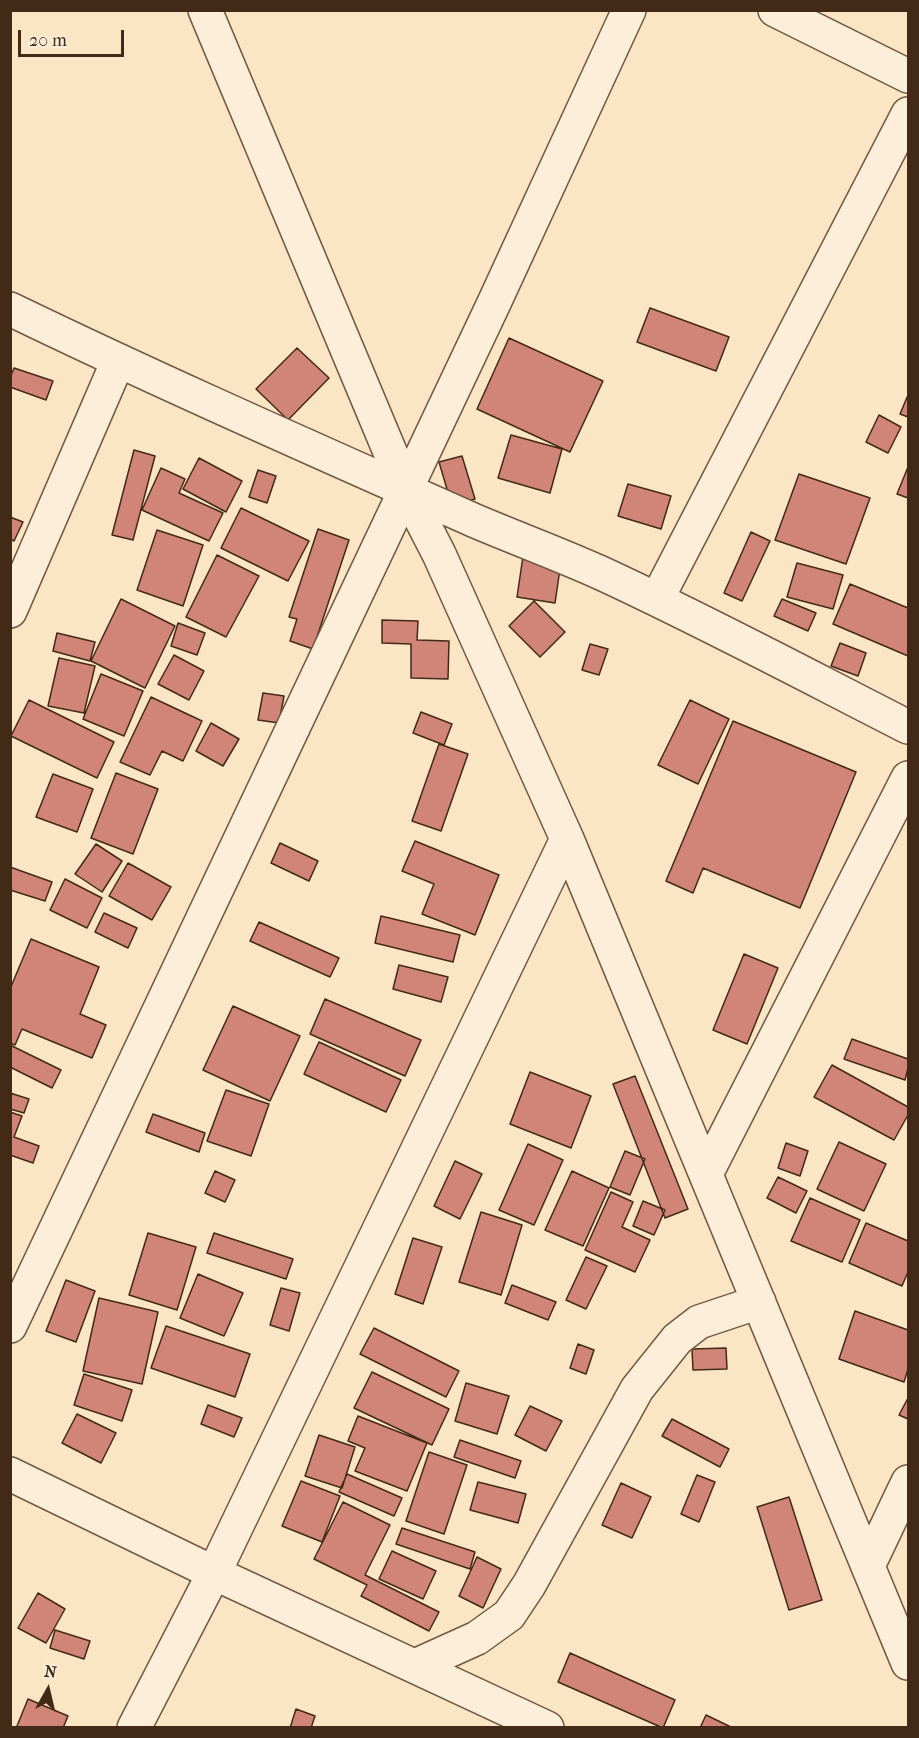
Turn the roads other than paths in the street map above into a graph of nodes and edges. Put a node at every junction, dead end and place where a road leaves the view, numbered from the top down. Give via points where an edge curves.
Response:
1 (205, 10) edge
2 (629, 10) edge
3 (775, 10) edge
4 (909, 76) edge
5 (909, 114) edge
6 (10, 309) edge
7 (118, 361) junction
8 (406, 490) junction
9 (657, 600) junction
10 (10, 611) edge
11 (909, 727) edge
12 (909, 778) edge
13 (567, 839) junction
14 (706, 1174) junction
15 (759, 1302) junction
16 (10, 1326) edge
17 (10, 1474) edge
18 (909, 1482) edge
19 (868, 1566) junction
20 (214, 1573) junction
21 (909, 1663) edge
22 (415, 1666) junction
23 (134, 1728) edge
24 (547, 1728) edge

1 - 8 street
2 - 8 street
3 - 4 street
5 - 9 street
6 - 7 street
7 - 8 street
7 - 10 street
8 - 9 street
8 - 13 street via 439,554
8 - 16 street
9 - 11 street
12 - 14 street
13 - 14 street
13 - 20 street
14 - 15 street
15 - 19 street
15 - 22 street via 699,1322 677,1339 637,1389 509,1615 477,1638
17 - 20 street
18 - 19 street
19 - 21 street
20 - 22 street
20 - 23 street
22 - 24 street

